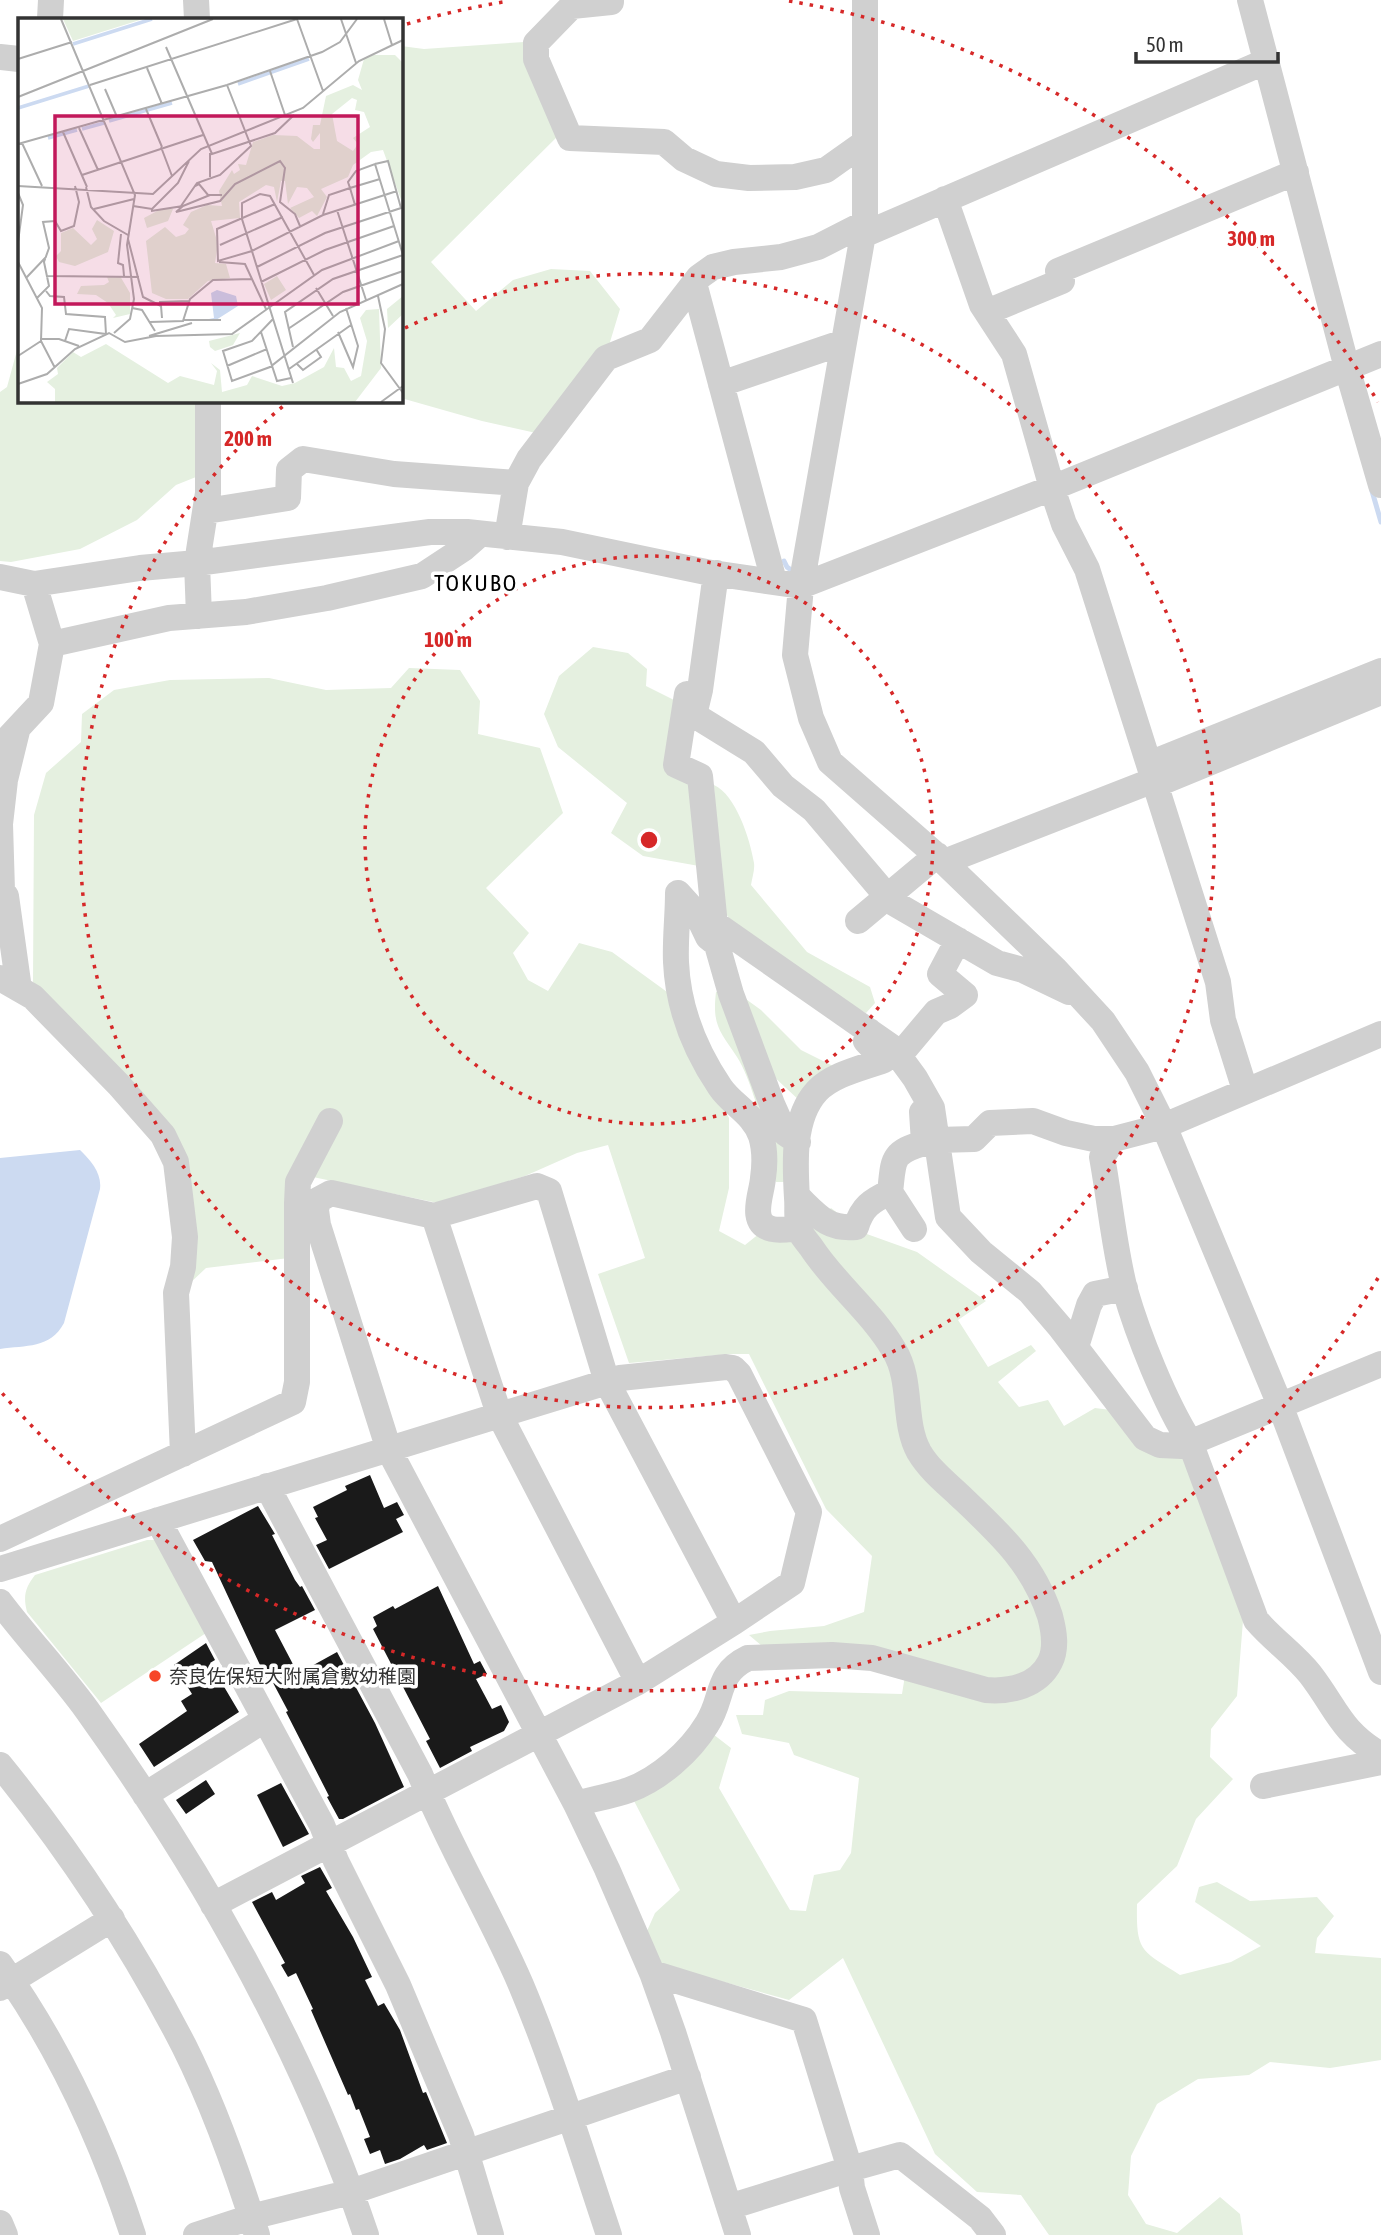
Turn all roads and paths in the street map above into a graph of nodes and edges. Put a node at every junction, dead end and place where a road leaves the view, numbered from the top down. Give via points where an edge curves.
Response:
1 (51, 0) edge
2 (196, 0) edge
3 (611, 0) edge
4 (865, 0) edge
5 (1250, 0) edge
6 (50, 18) edge
7 (197, 18) edge
8 (0, 57) edge
9 (18, 59) edge
10 (1258, 65) junction
11 (864, 143) junction
12 (1288, 176) junction
13 (945, 199) junction
14 (864, 229) junction
15 (694, 283) junction
16 (987, 312) junction
17 (844, 342) junction
18 (1381, 354) edge
19 (1347, 368) junction
20 (722, 384) junction
21 (208, 402) edge
22 (1377, 454) edge
23 (516, 483) junction
24 (1381, 485) edge
25 (1052, 488) junction
26 (206, 511) junction
27 (480, 534) junction
28 (507, 537) junction
29 (197, 564) junction
30 (711, 572) junction
31 (0, 577) edge
32 (774, 581) junction
33 (34, 584) junction
34 (801, 586) junction
35 (200, 616) junction
36 (51, 644) junction
37 (1381, 671) edge
38 (1381, 692) edge
39 (8, 739) edge
40 (1152, 776) junction
41 (941, 858) junction
42 (886, 896) junction
43 (858, 921) dead end
44 (716, 934) junction
45 (958, 940) junction
46 (10, 984) edge
47 (1083, 999) junction
48 (869, 1031) junction
49 (1381, 1034) edge
50 (899, 1056) junction
51 (921, 1090) junction
52 (1245, 1090) junction
53 (330, 1121) dead end
54 (1164, 1126) junction
55 (1114, 1139) junction
56 (937, 1140) junction
57 (798, 1142) junction
58 (890, 1192) junction
59 (797, 1196) junction
60 (307, 1204) junction
61 (435, 1216) junction
62 (799, 1228) junction
63 (914, 1229) dead end
64 (1125, 1289) junction
65 (1076, 1347) junction
66 (1381, 1364) edge
67 (607, 1382) junction
68 (1280, 1405) junction
69 (499, 1414) junction
70 (1190, 1442) junction
71 (388, 1450) junction
72 (183, 1454) junction
73 (267, 1486) junction
74 (158, 1520) junction
75 (0, 1539) edge
76 (0, 1569) edge
77 (0, 1602) edge
78 (734, 1622) junction
79 (1381, 1672) edge
80 (638, 1682) junction
81 (264, 1720) junction
82 (540, 1735) junction
83 (1381, 1755) edge
84 (1381, 1762) edge
85 (0, 1765) edge
86 (1263, 1786) dead end
87 (428, 1793) junction
88 (145, 1796) junction
89 (576, 1804) junction
90 (330, 1845) junction
91 (213, 1905) junction
92 (112, 1919) junction
93 (652, 1973) junction
94 (4, 1977) edge
95 (688, 2077) junction
96 (571, 2118) junction
97 (466, 2152) junction
98 (850, 2169) junction
99 (351, 2192) junction
100 (729, 2207) junction
101 (0, 2223) edge
102 (254, 2226) edge
103 (5, 2235) edge
104 (133, 2235) edge
105 (196, 2235) edge
106 (366, 2235) edge
107 (491, 2235) edge
108 (608, 2235) edge
109 (738, 2235) edge
110 (867, 2235) edge
111 (993, 2235) edge

1 - 6 street
2 - 7 street
3 - 11 street via 572,6 536,43 536,59 570,138 664,142 684,159 716,174 749,178 795,177 826,170
4 - 11 street
5 - 10 street
8 - 9 street
10 - 12 street
10 - 13 street
11 - 14 street
12 - 16 street via 1058,271 1062,281
12 - 19 street
13 - 14 street
13 - 16 street
14 - 15 street via 781,257 713,267
14 - 17 street
15 - 20 street
15 - 23 street via 650,340 606,358
16 - 25 street via 1014,354
17 - 20 street
17 - 34 street
18 - 19 street
19 - 22 street
19 - 25 street
20 - 32 street
21 - 26 street
22 - 24 street
23 - 26 street via 394,474 303,459 289,470 288,498
23 - 28 street
25 - 34 street
25 - 40 street via 1087,569
26 - 29 street
27 - 28 street
27 - 29 street via 430,532
27 - 35 street via 422,576 327,598
28 - 30 street via 562,542
29 - 33 street
29 - 35 street
30 - 32 street
30 - 42 street via 694,715 754,752 783,786 814,810
30 - 44 street via 676,765 700,776
31 - 33 street
32 - 34 street
33 - 36 street
34 - 41 street via 795,655 811,718 830,762
35 - 36 street via 169,618
36 - 39 street via 41,703
37 - 40 street
38 - 40 street
39 - 46 street via 0,824 2,891 16,956
40 - 41 street
40 - 52 street via 1218,982 1223,1020
41 - 42 street
41 - 47 street
42 - 43 street
42 - 45 street
44 - 48 street
44 - 57 street via 731,994 772,1104 785,1133
44 - 62 street via 708,937 697,914 678,893 676,964 686,1022 723,1092 748,1113 760,1133 764,1160 758,1218 774,1230
45 - 47 street
45 - 50 street via 940,974 965,995 936,1012
46 - 72 street via 33,997 119,1085 163,1135 176,1162 185,1237 176,1293
47 - 54 street via 1137,1072
48 - 50 street
48 - 57 street via 866,1041 884,1060 816,1092
49 - 52 street
50 - 51 street
51 - 56 street via 932,1108
51 - 58 street via 924,1143 903,1149 894,1160
52 - 54 street
53 - 60 street via 298,1182
54 - 55 street
54 - 68 street
55 - 56 street via 1066,1133 1033,1121 990,1123 974,1139
55 - 64 street via 1102,1157
56 - 65 street via 948,1217 981,1252 1030,1292
57 - 59 street
58 - 59 street via 870,1201 856,1227 841,1229
58 - 63 street
59 - 62 street
60 - 61 street via 331,1193
60 - 71 street via 316,1210
60 - 72 street via 293,1402
61 - 67 street via 537,1186 549,1191
61 - 69 street
62 - 89 street via 827,1272 896,1352 912,1436 930,1468 1001,1535 1030,1570 1053,1627 1052,1657 1037,1679 999,1691 872,1658 748,1658 727,1674 708,1723 663,1770 629,1790
64 - 65 street via 1095,1294
64 - 70 street via 1140,1335
65 - 70 street via 1145,1438 1160,1445
66 - 68 street
67 - 69 street
67 - 78 street
67 - 78 street via 726,1367 739,1374 809,1512 792,1583
68 - 70 street
68 - 79 street
69 - 71 street
69 - 80 street
70 - 83 street via 1256,1620 1310,1674 1339,1720 1360,1743
71 - 73 street
71 - 82 street
72 - 75 street
73 - 74 street
73 - 87 street
74 - 76 street
74 - 81 street
77 - 88 street via 85,1708
78 - 80 street
80 - 82 street
81 - 88 street
81 - 90 street
82 - 87 street
82 - 89 street
84 - 86 street
85 - 92 street
87 - 90 street
87 - 96 street via 521,1986
88 - 91 street
89 - 93 street
90 - 91 street
90 - 97 street via 398,1985
91 - 99 street via 299,2071
92 - 94 street
92 - 102 street via 184,2047
93 - 95 street
93 - 98 street via 804,2020
94 - 104 street via 53,2051 89,2121
95 - 96 street
95 - 100 street
96 - 97 street
96 - 108 street
97 - 99 street
97 - 107 street
98 - 100 street
98 - 110 street
98 - 111 street via 900,2155 979,2218
99 - 102 street
99 - 106 street
100 - 109 street
101 - 103 street
102 - 105 street

